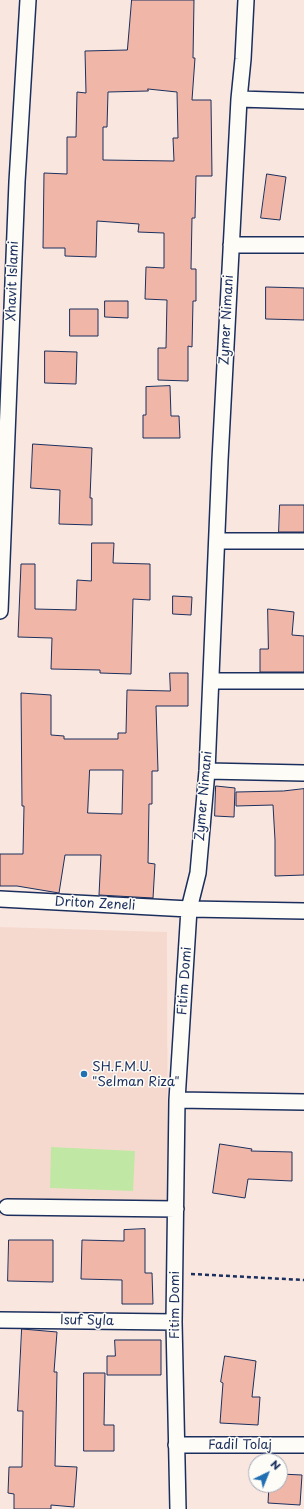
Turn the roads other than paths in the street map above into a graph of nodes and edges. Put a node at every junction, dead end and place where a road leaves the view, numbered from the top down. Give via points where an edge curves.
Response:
1 (28, 0) edge
2 (246, 0) edge
3 (239, 99) junction
4 (304, 101) edge
5 (231, 244) junction
6 (304, 245) edge
7 (217, 541) junction
8 (304, 541) edge
9 (0, 611) edge
10 (212, 681) junction
11 (304, 681) edge
12 (207, 771) junction
13 (304, 773) edge
14 (0, 899) edge
15 (189, 909) junction
16 (304, 911) edge
17 (177, 1100) junction
18 (304, 1102) edge
19 (7, 1207) dead end
20 (176, 1209) junction
21 (0, 1320) edge
22 (174, 1322) junction
23 (176, 1445) junction
24 (304, 1445) edge
25 (178, 1509) edge

1 - 9 street, Xhavit Islami via 17,182
2 - 3 street, Zymer Nimani
3 - 4 street
3 - 5 street, Zymer Nimani
5 - 6 street
5 - 7 street, Zymer Nimani
7 - 8 street
7 - 10 street, Zymer Nimani
10 - 11 street
10 - 12 street, Zymer Nimani
12 - 13 street
12 - 15 street, Zymer Nimani via 198,873
14 - 15 street, Driton Zeneli
15 - 16 street, Driton Zeneli
15 - 17 street, Fitim Domi
17 - 18 street
17 - 20 street, Fitim Domi
19 - 20 street
20 - 22 street, Fitim Domi
21 - 22 street, Isuf Syla
22 - 23 street, Fitim Domi
23 - 24 street, Fadil Tolaj
23 - 25 street, Fitim Domi

